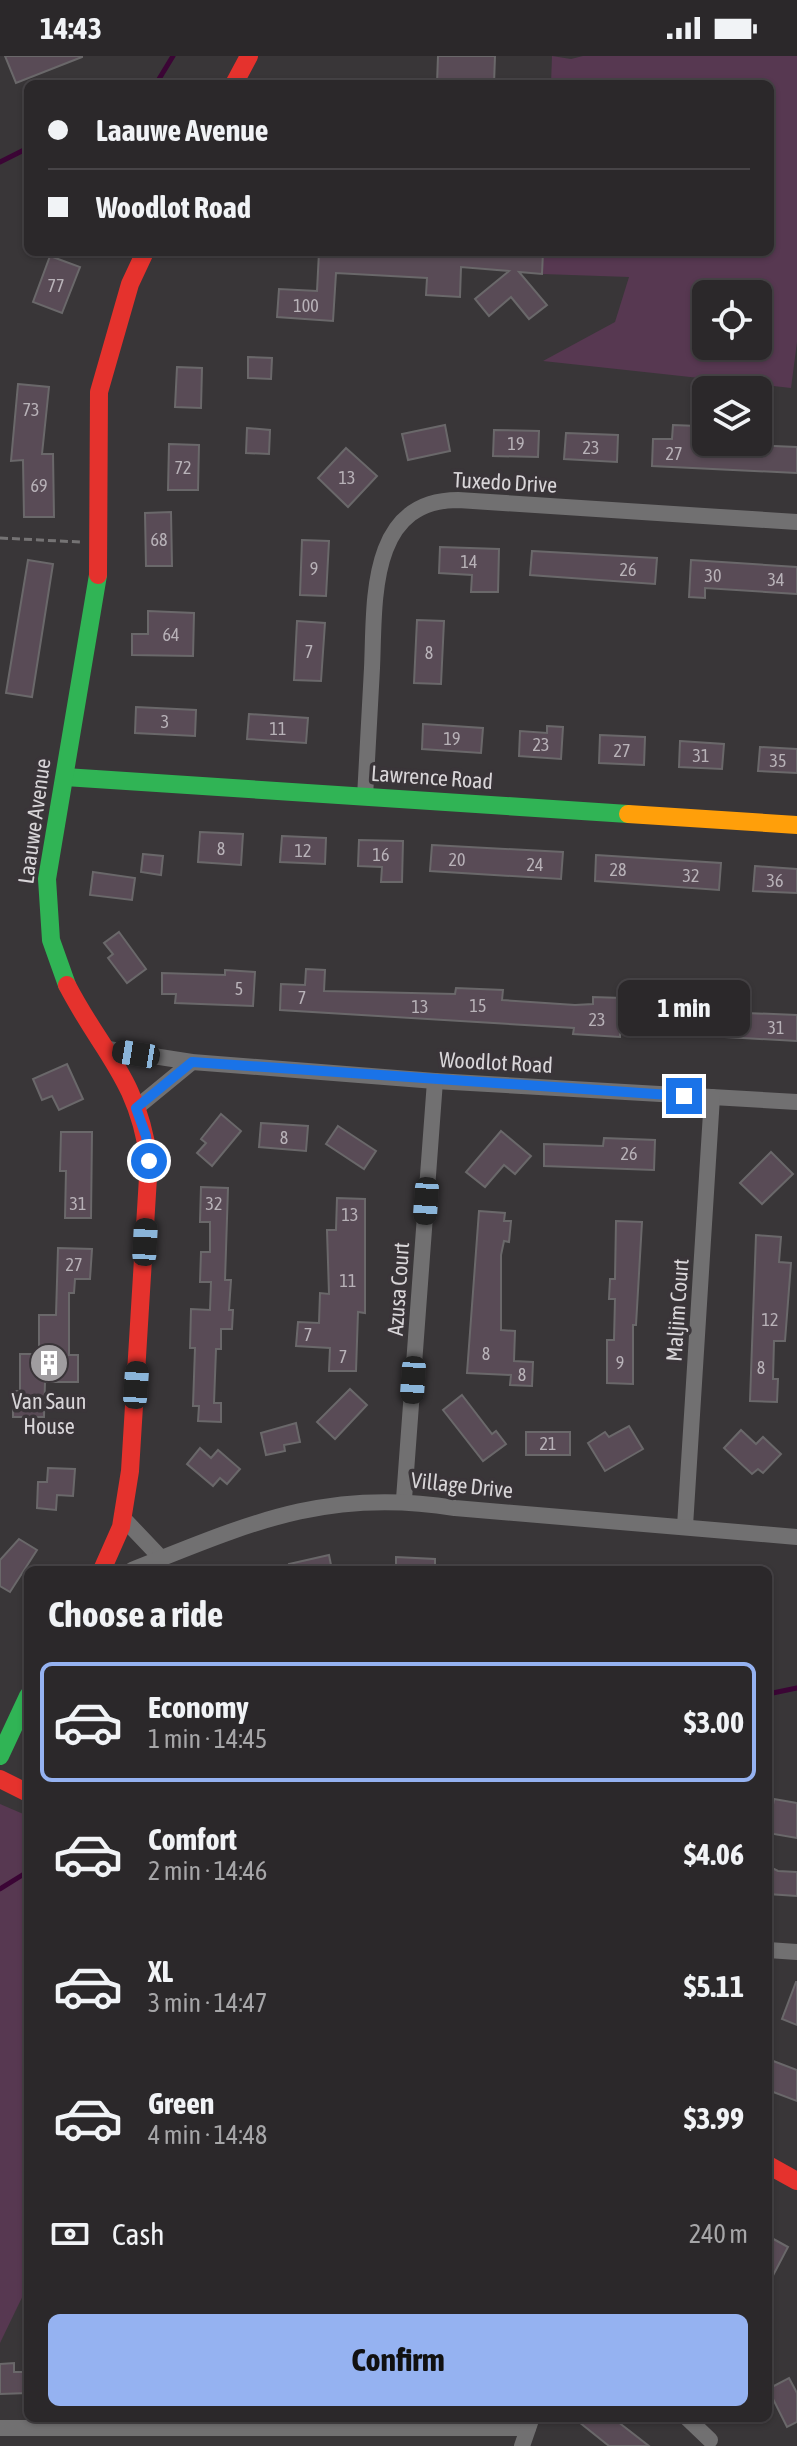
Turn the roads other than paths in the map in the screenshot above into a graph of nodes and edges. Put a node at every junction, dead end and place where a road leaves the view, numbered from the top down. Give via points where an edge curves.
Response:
1 (249, 56) edge
2 (236, 80) edge
3 (143, 256) edge
4 (797, 522) edge
5 (65, 777) junction
6 (365, 797) junction
7 (797, 825) edge
8 (108, 1049) junction
9 (192, 1062) junction
10 (435, 1081) junction
11 (712, 1097) junction
12 (797, 1102) edge
13 (136, 1108) junction
14 (404, 1499) junction
15 (122, 1517) junction
16 (685, 1526) junction
17 (797, 1537) edge
18 (154, 1563) edge
19 (104, 1566) edge
20 (24, 1705) edge
21 (0, 1756) edge
22 (0, 1779) edge
23 (24, 1791) edge
24 (772, 1950) edge
25 (797, 1952) edge
26 (772, 2167) edge
27 (797, 2181) edge
28 (691, 2422) edge
29 (530, 2423) edge
30 (0, 2428) edge
31 (710, 2440) dead end
32 (522, 2446) edge

1 - 2 street
3 - 5 street, Laauwe Avenue via 115,329 99,392 98,573
4 - 6 street, Tuxedo Drive via 458,500 441,500 415,511 389,540 376,580
5 - 6 street, Lawrence Road
5 - 8 street, Laauwe Avenue via 47,879 50,932 56,960
6 - 7 street, Lawrence Road
8 - 9 street, Woodlot Road
8 - 13 street, Laauwe Avenue
9 - 10 street, Woodlot Road
9 - 13 street
10 - 11 street, Woodlot Road
10 - 14 street, Azusa Court
11 - 12 street, Woodlot Road
11 - 16 street, Maljim Court
13 - 15 street, Laauwe Avenue via 146,1136 148,1183 130,1471
14 - 16 street, Village Drive via 455,1508
14 - 18 street, Village Drive via 324,1505 279,1515
15 - 18 street
15 - 19 street, Laauwe Avenue
16 - 17 street, Village Drive
20 - 21 street
22 - 23 street
24 - 25 street
26 - 27 street
28 - 31 street
29 - 30 street
29 - 32 street

